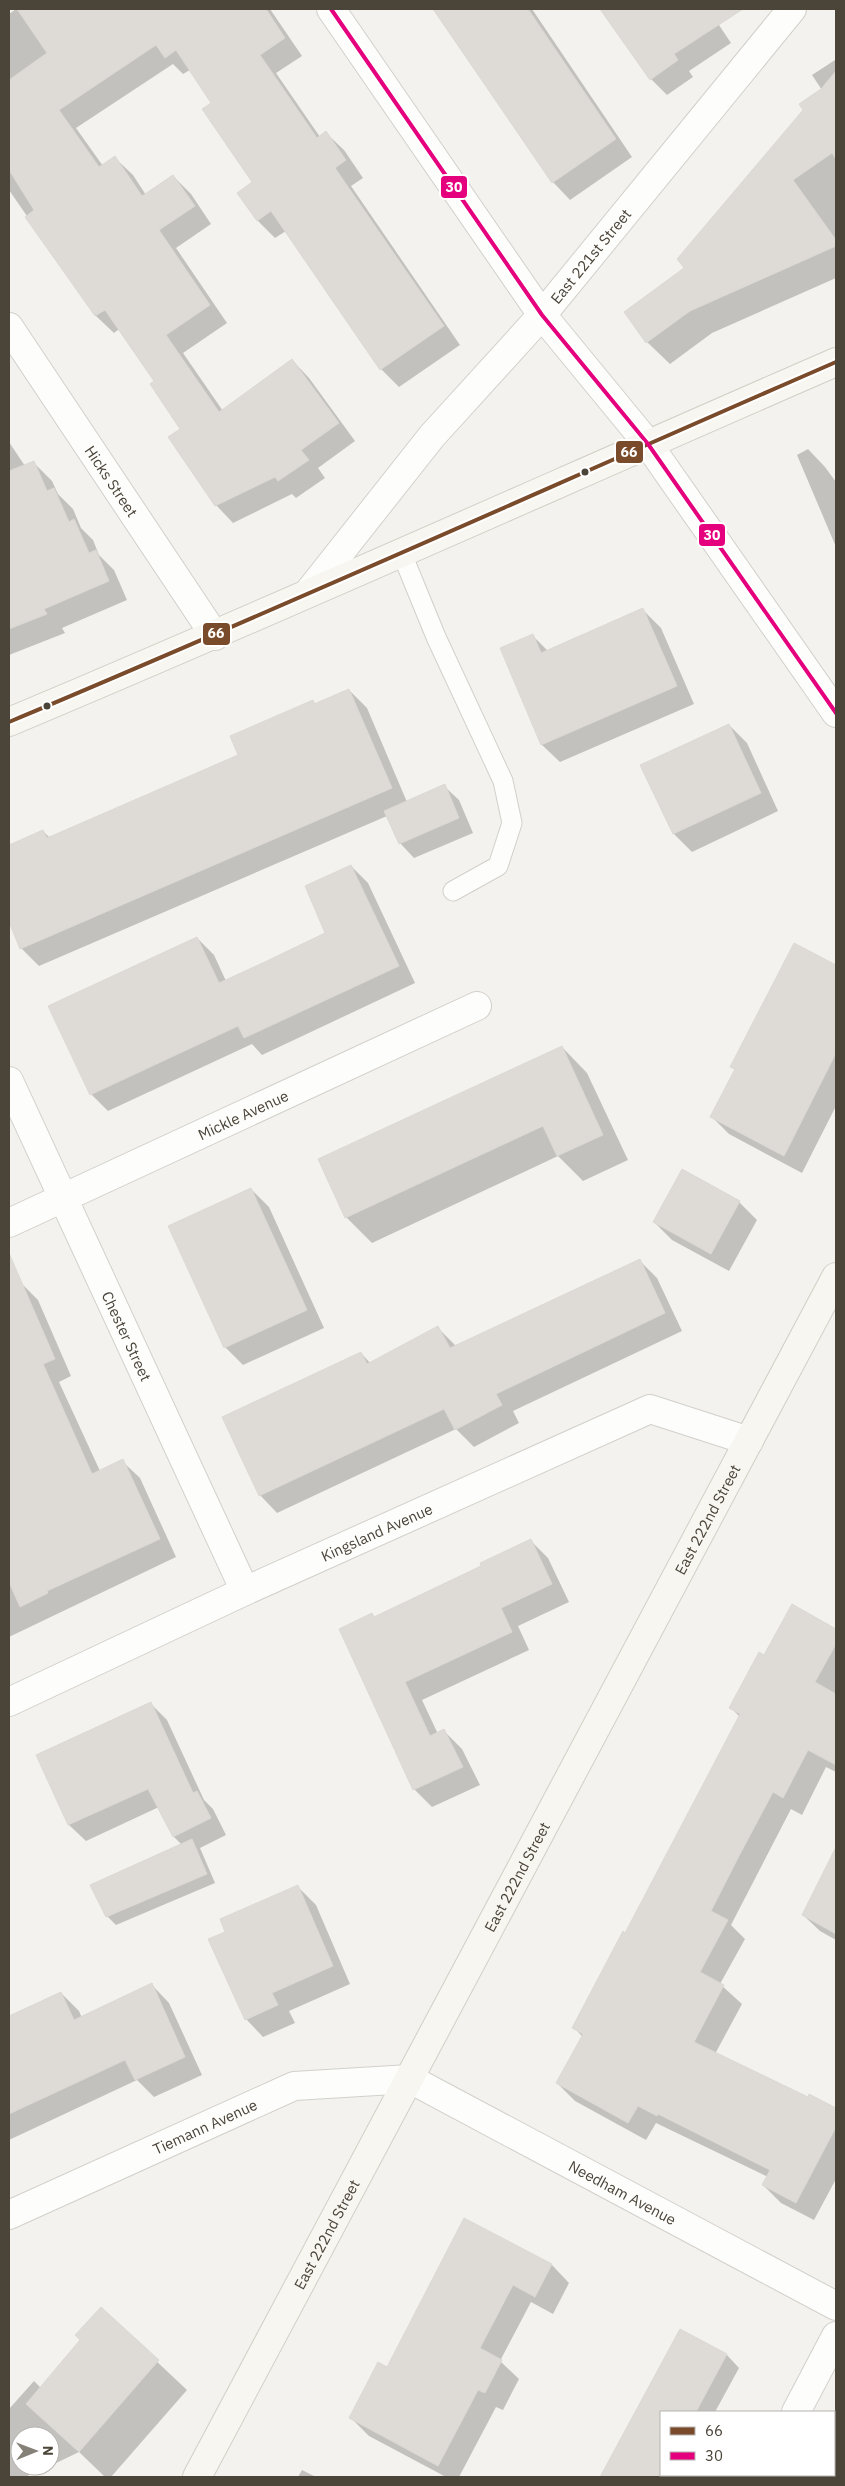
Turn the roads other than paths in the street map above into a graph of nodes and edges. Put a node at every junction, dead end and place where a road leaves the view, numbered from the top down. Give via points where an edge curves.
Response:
1 (331, 9) edge
2 (792, 9) edge
3 (542, 315) junction
4 (9, 327) edge
5 (836, 362) edge
6 (648, 444) junction
7 (402, 554) junction
8 (308, 593) junction
9 (215, 636) junction
10 (836, 713) edge
11 (9, 722) edge
12 (453, 891) dead end
13 (477, 1006) dead end
14 (9, 1081) edge
15 (62, 1198) junction
16 (9, 1223) edge
17 (836, 1278) edge
18 (749, 1441) junction
19 (245, 1591) junction
20 (9, 1702) edge
21 (410, 2079) junction
22 (9, 2215) edge
23 (836, 2306) edge
24 (836, 2336) edge
25 (797, 2411) edge
26 (197, 2477) edge

1 - 3 street
2 - 3 street, East 221st Street
3 - 6 street
3 - 8 street, East 221st Street via 432,436
4 - 9 street, Hicks Street
5 - 6 street
6 - 7 street
6 - 10 street
7 - 8 street
7 - 12 lane via 436,637 503,781 512,823 498,866
8 - 9 street
9 - 11 street
13 - 15 street, Mickle Avenue
14 - 15 street, Chester Street
15 - 16 street, Mickle Avenue
15 - 19 street, Chester Street
17 - 18 street, East 222nd Street
18 - 19 street, Kingsland Avenue via 650,1409
18 - 21 street, East 222nd Street
19 - 20 street, Kingsland Avenue
21 - 22 street, Tiemann Avenue via 294,2086
21 - 23 street, Needham Avenue
21 - 26 street, East 222nd Street
24 - 25 street

